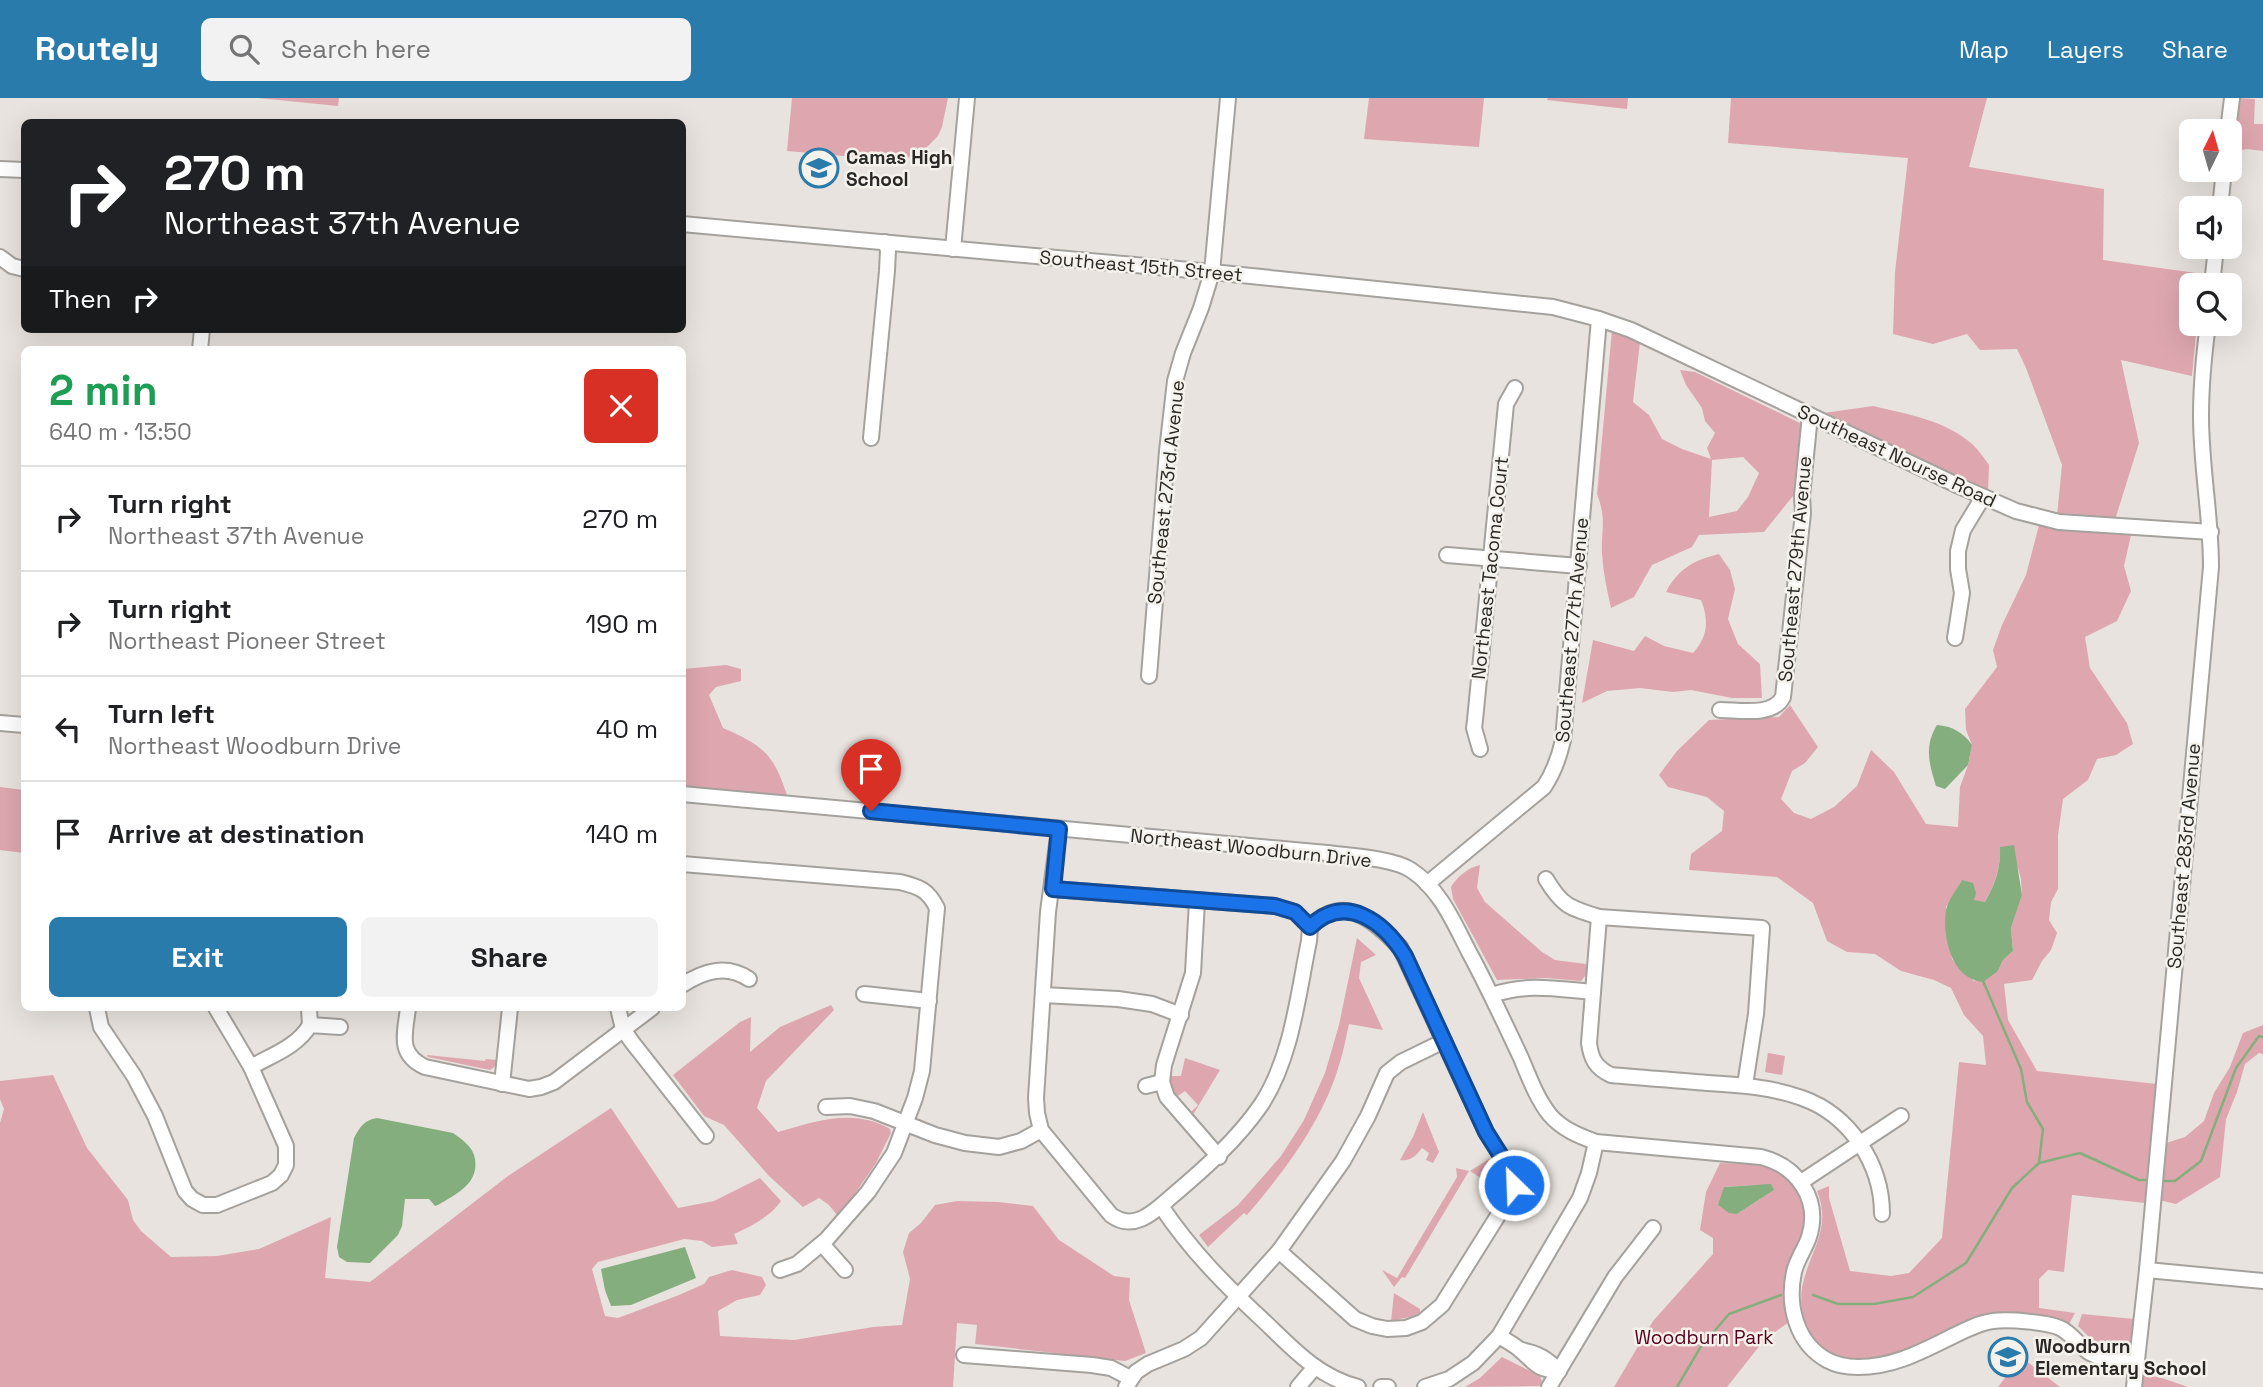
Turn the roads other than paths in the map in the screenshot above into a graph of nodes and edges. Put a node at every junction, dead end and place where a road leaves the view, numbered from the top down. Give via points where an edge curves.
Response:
1 (967, 98) edge
2 (1228, 98) edge
3 (2232, 98) edge
4 (2229, 119) edge
5 (0, 169) edge
6 (21, 170) edge
7 (686, 224) edge
8 (885, 242) junction
9 (953, 249) junction
10 (0, 257) edge
11 (21, 268) edge
12 (1212, 272) junction
13 (1599, 319) junction
14 (2207, 336) edge
15 (1516, 388) dead end
16 (1810, 415) junction
17 (871, 438) dead end
18 (1983, 497) junction
19 (2211, 532) junction
20 (1447, 555) dead end
21 (1491, 558) junction
22 (1579, 566) junction
23 (1955, 638) dead end
24 (1149, 676) dead end
25 (1720, 710) dead end
26 (0, 723) edge
27 (21, 725) edge
28 (1480, 749) dead end
29 (686, 794) edge
30 (1059, 829) junction
31 (686, 864) edge
32 (1546, 879) dead end
33 (1427, 884) junction
34 (1053, 889) junction
35 (1198, 901) junction
36 (1599, 917) junction
37 (1310, 927) junction
38 (750, 979) dead end
39 (686, 983) edge
40 (1593, 992) junction
41 (864, 994) dead end
42 (1043, 995) junction
43 (1492, 995) junction
44 (929, 1001) junction
45 (98, 1011) edge
46 (218, 1011) edge
47 (309, 1011) edge
48 (408, 1011) edge
49 (510, 1011) edge
50 (619, 1011) edge
51 (648, 1011) edge
52 (1181, 1015) junction
53 (310, 1025) junction
54 (340, 1027) dead end
55 (623, 1029) junction
56 (1444, 1041) junction
57 (251, 1067) junction
58 (1162, 1082) junction
59 (502, 1084) junction
60 (1745, 1085) junction
61 (1146, 1086) dead end
62 (825, 1107) dead end
63 (1901, 1116) dead end
64 (906, 1124) junction
65 (1041, 1130) junction
66 (706, 1136) dead end
67 (1596, 1142) junction
68 (1861, 1143) junction
69 (1219, 1157) junction
70 (1801, 1182) junction
71 (1161, 1206) junction
72 (1882, 1214) dead end
73 (1653, 1228) dead end
74 (822, 1244) junction
75 (1279, 1251) junction
76 (780, 1270) dead end
77 (845, 1270) dead end
78 (2147, 1270) junction
79 (2263, 1281) edge
80 (1238, 1297) junction
81 (1499, 1336) junction
82 (964, 1355) dead end
83 (2137, 1363) junction
84 (1314, 1368) junction
85 (1559, 1371) junction
86 (1128, 1382) edge
87 (1298, 1387) edge
88 (1358, 1387) edge
89 (1381, 1387) edge
90 (1388, 1387) edge
91 (1425, 1387) edge
92 (1549, 1387) edge
93 (2134, 1387) edge

1 - 9 street
2 - 12 street, Southeast 273rd Avenue
3 - 4 street
5 - 6 street
7 - 8 street, Southeast 15th Street
8 - 9 street, Southeast 15th Street
8 - 17 street via 887,271
9 - 12 street, Southeast 15th Street
10 - 11 street
12 - 13 street, Southeast 15th Street via 1526,303
12 - 24 street, Southeast 273rd Avenue via 1175,381
13 - 16 street, Southeast Nourse Road
13 - 22 street, Southeast 277th Avenue
14 - 19 street, Southeast 283rd Avenue via 2201,417
15 - 21 street, Northeast Tacoma Court via 1506,404
16 - 18 street, Southeast Nourse Road
16 - 25 street, Southeast 279th Avenue via 1783,697 1764,710
18 - 19 street, Southeast Nourse Road via 2059,522
18 - 23 street via 1963,530 1958,551 1962,593
19 - 78 street, Southeast 283rd Avenue via 2209,599
20 - 21 street
21 - 22 street
21 - 28 street, Northeast Tacoma Court via 1474,728
22 - 33 street, Southeast 277th Avenue via 1563,740 1552,775 1544,787
26 - 27 street
29 - 30 street, Northeast Woodburn Drive
30 - 33 street, Northeast Woodburn Drive via 1374,859 1409,869
30 - 34 street
31 - 44 street via 900,883 930,894 937,908
32 - 36 street via 1557,898
33 - 43 street, Northeast Woodburn Drive via 1441,900
34 - 35 street
34 - 42 street
35 - 37 street via 1275,906 1295,912
35 - 52 street via 1193,973
36 - 40 street
36 - 60 street via 1762,928
37 - 56 street via 1326,914 1348,910 1376,923 1400,947
37 - 69 street via 1287,1046 1276,1074 1262,1103
38 - 39 street via 713,971
40 - 43 street via 1531,986
40 - 60 street via 1590,1054 1601,1070 1611,1075
41 - 44 street
42 - 52 street via 1152,1004
42 - 65 street via 1036,1098
43 - 67 street, Northeast Woodburn Drive via 1550,1116 1571,1132
44 - 64 street via 922,1071
45 - 57 street via 101,1027 155,1116 185,1191 202,1205 218,1205 272,1183 286,1166 286,1146
46 - 57 street
47 - 53 street
48 - 59 street via 404,1045 415,1063
49 - 59 street
50 - 55 street
51 - 55 street
52 - 58 street
53 - 54 street
53 - 57 street via 296,1043
55 - 59 street via 554,1082 529,1089
55 - 66 street
56 - 75 street via 1387,1073 1356,1140
56 - 75 street via 1514,1185 1442,1305 1422,1322 1406,1328 1372,1326 1355,1319
58 - 61 street
58 - 69 street via 1167,1097
60 - 68 street via 1805,1098 1826,1110
62 - 64 street via 874,1111
63 - 68 street
64 - 65 street via 965,1143 999,1147 1021,1142
64 - 74 street via 869,1192
65 - 71 street via 1117,1220 1141,1220
67 - 70 street, Northeast Woodburn Drive via 1761,1157 1787,1168
67 - 81 street via 1580,1198
68 - 70 street
68 - 72 street via 1879,1185
69 - 71 street
70 - 83 street via 1812,1206 1811,1224 1794,1271 1791,1301 1803,1338 1828,1360 1853,1367 1885,1365 1996,1320 2051,1325 2089,1353
71 - 80 street via 1190,1248
73 - 85 street via 1615,1277
74 - 76 street via 797,1264
74 - 77 street
75 - 80 street
78 - 79 street
78 - 83 street, Southeast 283rd Avenue
80 - 84 street
80 - 86 street via 1201,1338 1148,1364
81 - 85 street via 1521,1350 1536,1352
81 - 91 street via 1473,1363 1449,1379
82 - 86 street via 1111,1368
83 - 93 street, Southeast 283rd Avenue
84 - 87 street
84 - 88 street
85 - 92 street
89 - 90 street

